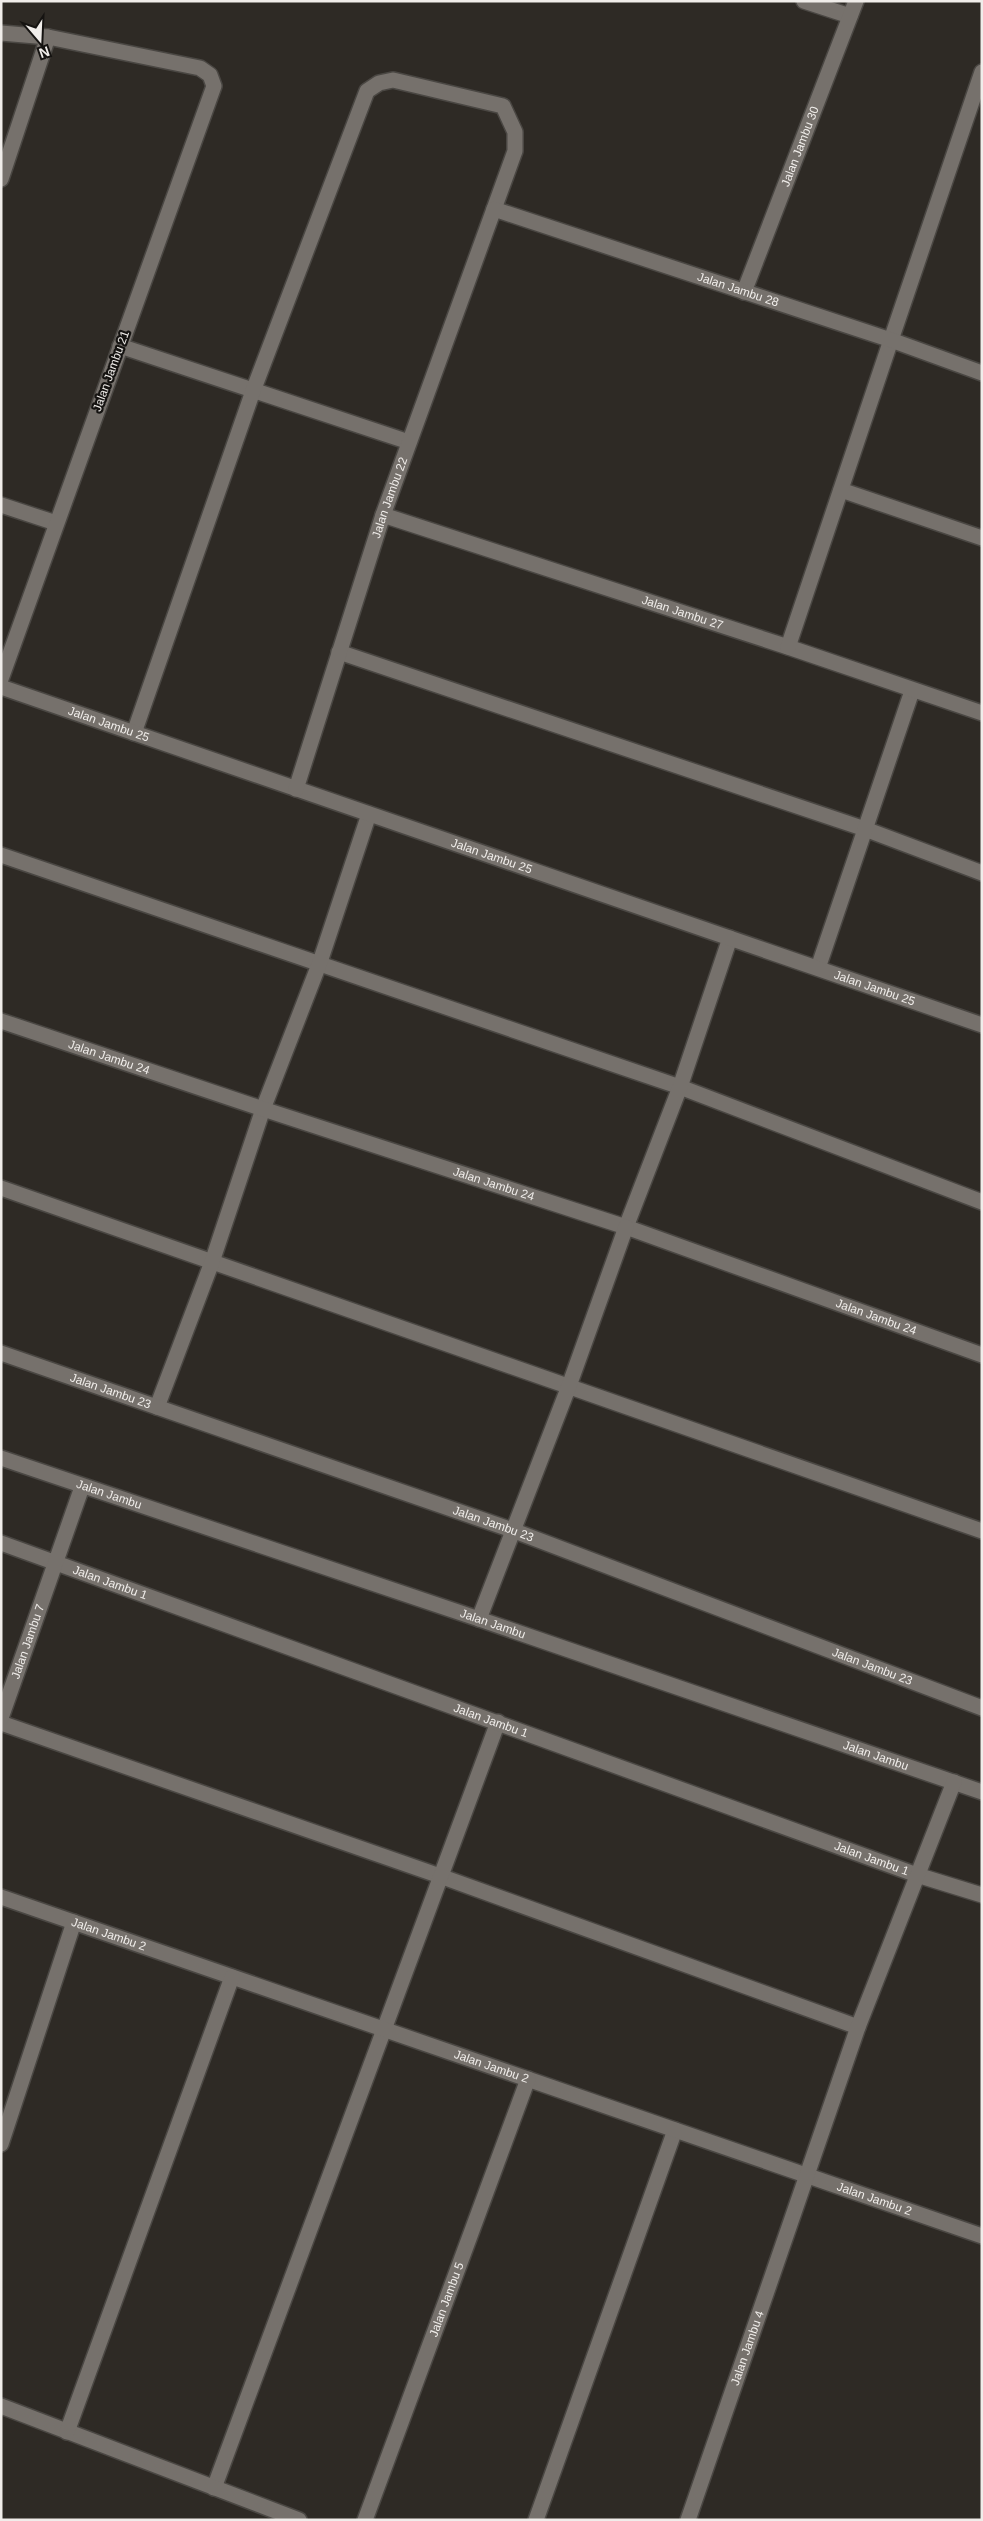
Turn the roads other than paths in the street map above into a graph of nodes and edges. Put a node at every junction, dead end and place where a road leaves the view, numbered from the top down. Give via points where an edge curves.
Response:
1 (804, 1) edge
2 (856, 1) edge
3 (850, 16) junction
4 (1, 33) edge
5 (48, 37) junction
6 (982, 72) edge
7 (1, 179) edge
8 (494, 209) junction
9 (744, 292) junction
10 (891, 340) junction
11 (120, 346) junction
12 (982, 373) edge
13 (253, 391) junction
14 (409, 442) junction
15 (841, 490) junction
16 (1, 505) edge
17 (383, 515) junction
18 (56, 523) junction
19 (982, 538) edge
20 (788, 647) junction
21 (339, 652) junction
22 (1, 679) edge
23 (1, 687) edge
24 (912, 691) junction
25 (982, 713) edge
26 (134, 733) junction
27 (296, 788) junction
28 (369, 814) junction
29 (865, 829) junction
30 (1, 855) edge
31 (982, 873) edge
32 (730, 938) junction
33 (320, 962) junction
34 (818, 968) junction
35 (1, 1021) edge
36 (982, 1025) edge
37 (680, 1087) junction
38 (263, 1109) junction
39 (1, 1188) edge
40 (982, 1202) edge
41 (626, 1227) junction
42 (212, 1262) junction
43 (1, 1353) edge
44 (982, 1355) edge
45 (569, 1386) junction
46 (157, 1407) junction
47 (1, 1458) edge
48 (82, 1487) junction
49 (512, 1530) junction
50 (982, 1531) edge
51 (1, 1543) edge
52 (54, 1564) junction
53 (479, 1619) junction
54 (982, 1708) edge
55 (1, 1718) edge
56 (498, 1722) junction
57 (1, 1723) edge
58 (954, 1782) junction
59 (982, 1792) edge
60 (917, 1875) junction
61 (440, 1876) junction
62 (982, 1895) edge
63 (1, 1896) edge
64 (74, 1922) junction
65 (232, 1977) junction
66 (858, 2027) junction
67 (382, 2029) junction
68 (528, 2079) junction
69 (675, 2130) junction
70 (1, 2144) edge
71 (806, 2176) junction
72 (982, 2236) edge
73 (1, 2406) edge
74 (66, 2432) junction
75 (214, 2488) junction
76 (299, 2520) edge
77 (365, 2520) edge
78 (536, 2520) edge
79 (688, 2520) edge

1 - 3 street
2 - 3 street, Jalan Jambu 30
3 - 9 street, Jalan Jambu 30
4 - 5 street
5 - 7 street
5 - 11 street, Jalan Jambu 21 via 200,68 210,75 214,86
6 - 10 street
8 - 9 street, Jalan Jambu 28
8 - 13 street, Jalan Jambu 22 via 515,151 515,132 503,106 393,80 367,91
8 - 14 street, Jalan Jambu 22
9 - 10 street, Jalan Jambu 28
10 - 12 street, Jalan Jambu 28
10 - 15 street
11 - 13 street
11 - 18 street, Jalan Jambu 21
13 - 14 street
13 - 26 street
14 - 17 street, Jalan Jambu 22
15 - 19 street
15 - 20 street
16 - 18 street
17 - 20 street, Jalan Jambu 27
17 - 21 street, Jalan Jambu 22
18 - 22 street, Jalan Jambu 21
20 - 24 street, Jalan Jambu 27
21 - 27 street, Jalan Jambu 22
21 - 29 street
23 - 26 street, Jalan Jambu 25
24 - 25 street, Jalan Jambu 27
24 - 29 street
26 - 27 street, Jalan Jambu 25
27 - 28 street, Jalan Jambu 25
28 - 32 street, Jalan Jambu 25
28 - 33 street
29 - 31 street
29 - 34 street
30 - 33 street
32 - 34 street, Jalan Jambu 25
32 - 37 street
33 - 37 street
33 - 38 street
34 - 36 street, Jalan Jambu 25
35 - 38 street, Jalan Jambu 24
37 - 40 street
37 - 41 street
38 - 41 street, Jalan Jambu 24
38 - 42 street
39 - 42 street
41 - 44 street, Jalan Jambu 24
41 - 45 street
42 - 45 street
42 - 46 street
43 - 46 street, Jalan Jambu 23
45 - 49 street
45 - 50 street
46 - 49 street, Jalan Jambu 23
47 - 48 street, Jalan Jambu
48 - 52 street, Jalan Jambu 7
48 - 53 street, Jalan Jambu
49 - 53 street
49 - 54 street, Jalan Jambu 23
51 - 52 street, Jalan Jambu 1
52 - 55 street, Jalan Jambu 7
52 - 56 street, Jalan Jambu 1
53 - 58 street, Jalan Jambu
56 - 60 street, Jalan Jambu 1
56 - 61 street
57 - 61 street
58 - 59 street, Jalan Jambu
58 - 60 street, Jalan Jambu 4
60 - 62 street, Jalan Jambu 1
60 - 66 street, Jalan Jambu 4
61 - 66 street
61 - 67 street
63 - 64 street, Jalan Jambu 2
64 - 65 street, Jalan Jambu 2
64 - 70 street
65 - 67 street, Jalan Jambu 2
65 - 74 street
66 - 71 street, Jalan Jambu 4
67 - 68 street, Jalan Jambu 2
67 - 75 street
68 - 69 street, Jalan Jambu 2
68 - 77 street, Jalan Jambu 5
69 - 71 street, Jalan Jambu 2
69 - 78 street
71 - 72 street, Jalan Jambu 2
71 - 79 street, Jalan Jambu 4
73 - 74 street
74 - 75 street
75 - 76 street

